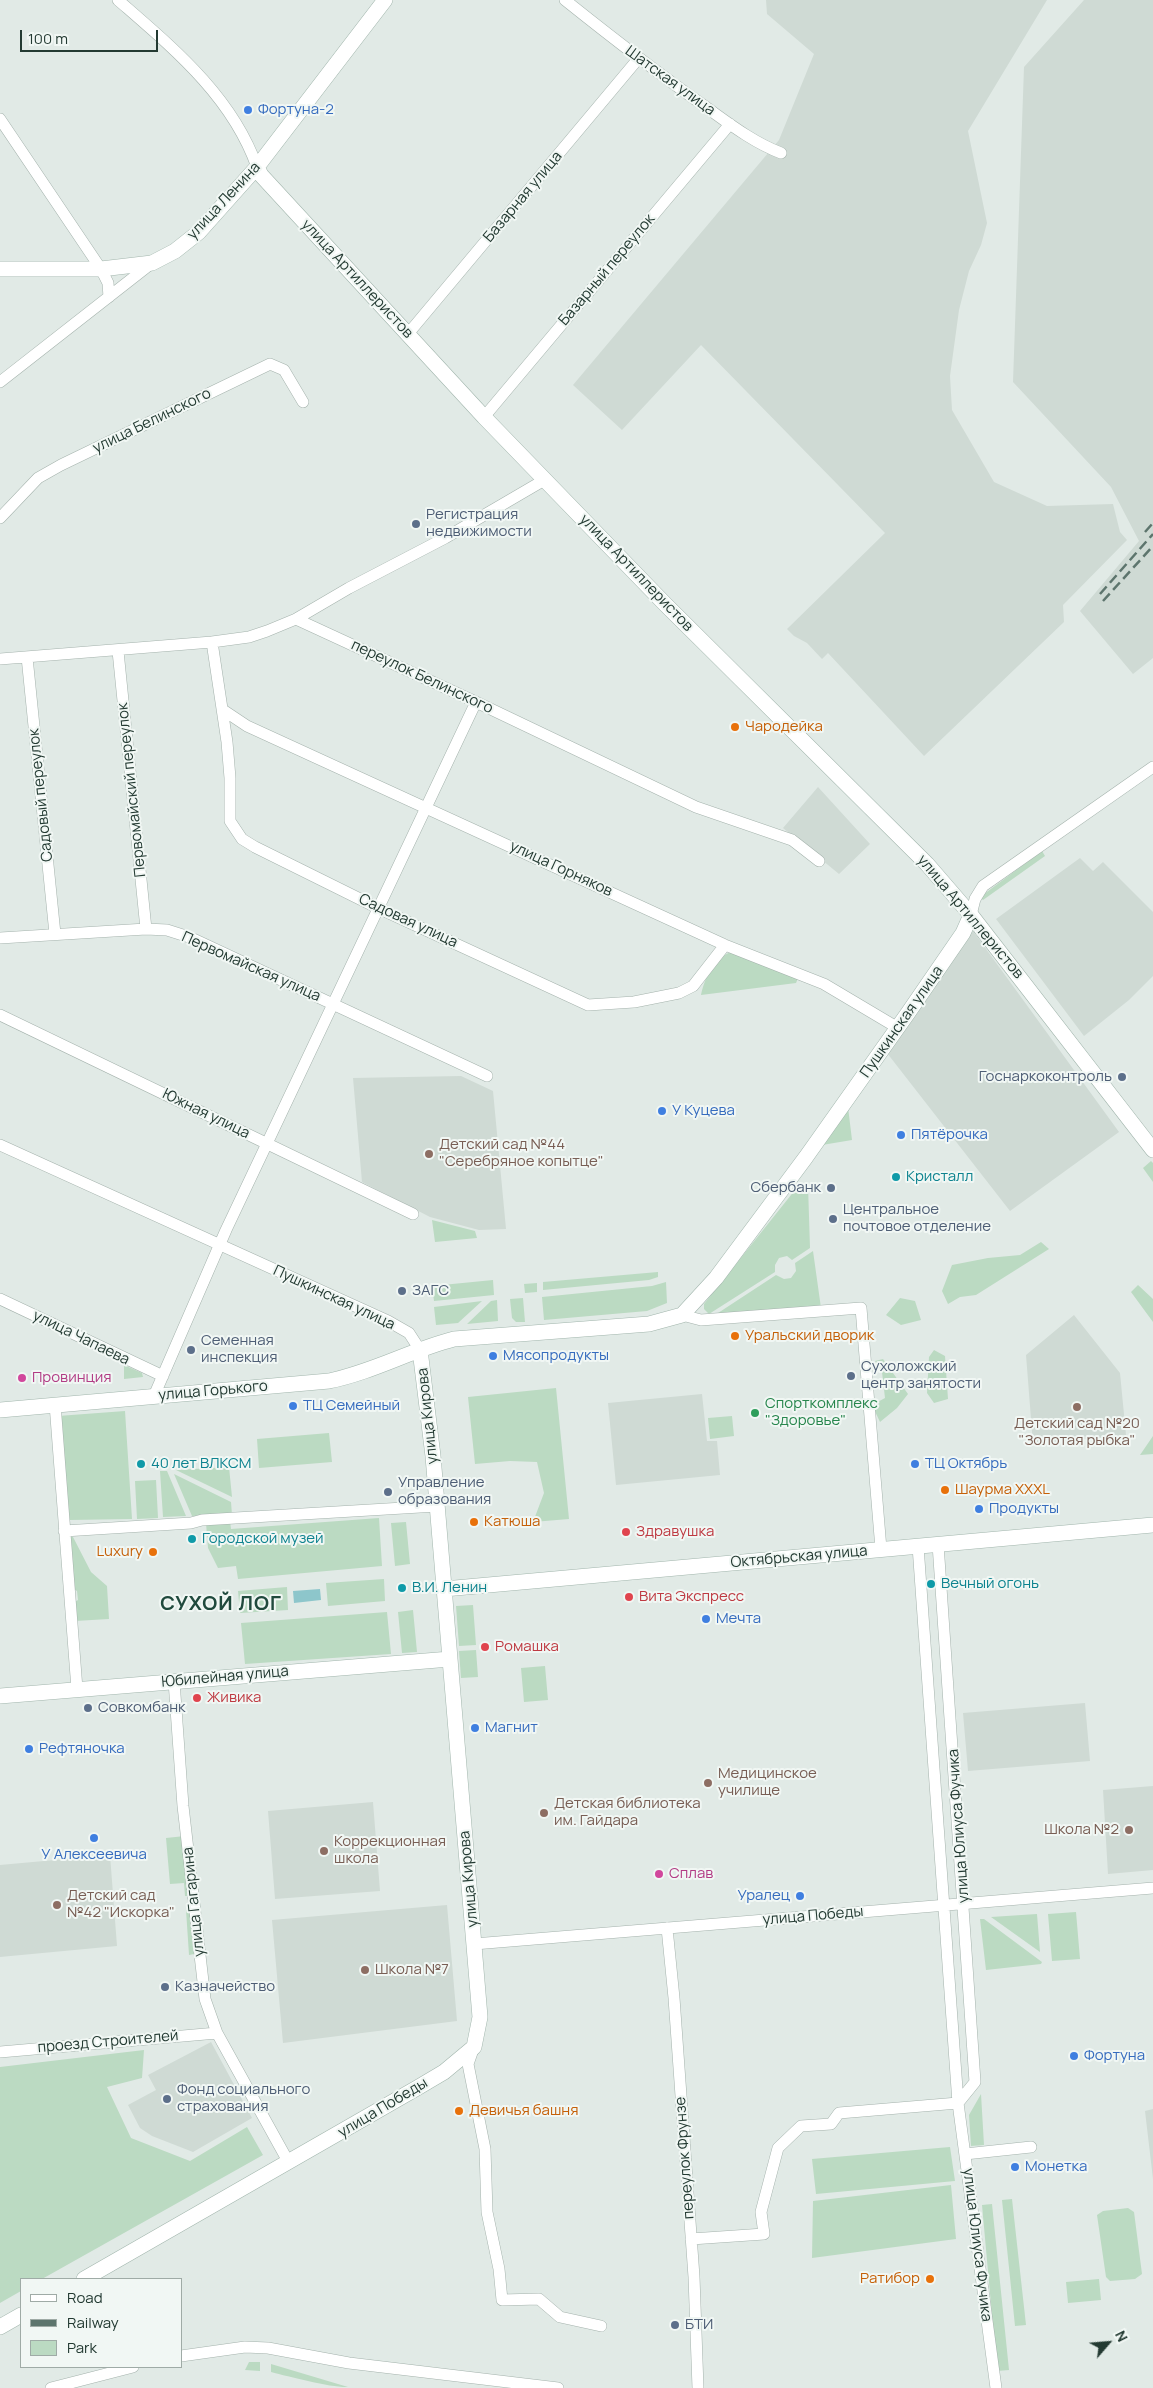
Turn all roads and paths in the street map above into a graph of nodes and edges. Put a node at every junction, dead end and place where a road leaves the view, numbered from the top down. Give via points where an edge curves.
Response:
1 (118, 0) edge
2 (385, 0) edge
3 (565, 0) edge
4 (638, 59) junction
5 (0, 119) edge
6 (730, 124) junction
7 (781, 153) dead end
8 (257, 167) junction
9 (152, 263) junction
10 (0, 269) edge
11 (101, 269) junction
12 (109, 297) junction
13 (407, 335) junction
14 (0, 382) edge
15 (303, 402) dead end
16 (484, 417) junction
17 (546, 479) junction
18 (0, 518) edge
19 (296, 619) junction
20 (212, 642) junction
21 (118, 651) junction
22 (27, 657) junction
23 (0, 659) edge
24 (476, 702) junction
25 (223, 710) junction
26 (1153, 767) edge
27 (428, 807) junction
28 (819, 861) dead end
29 (378, 908) junction
30 (971, 914) junction
31 (146, 929) junction
32 (55, 934) junction
33 (0, 938) edge
34 (726, 945) junction
35 (333, 1004) junction
36 (0, 1015) edge
37 (898, 1028) junction
38 (487, 1076) dead end
39 (268, 1144) junction
40 (0, 1145) edge
41 (1153, 1150) edge
42 (412, 1214) dead end
43 (220, 1246) junction
44 (0, 1299) edge
45 (682, 1315) junction
46 (420, 1350) junction
47 (163, 1376) junction
48 (154, 1396) junction
49 (55, 1404) junction
50 (0, 1410) edge
51 (437, 1506) junction
52 (1153, 1525) edge
53 (64, 1531) junction
54 (938, 1544) junction
55 (918, 1546) junction
56 (881, 1549) junction
57 (444, 1589) junction
58 (450, 1659) junction
59 (174, 1681) junction
60 (77, 1689) junction
61 (0, 1696) edge
62 (1153, 1888) edge
63 (964, 1904) junction
64 (945, 1906) junction
65 (667, 1928) junction
66 (474, 1944) junction
67 (217, 2033) junction
68 (474, 2047) junction
69 (0, 2052) edge
70 (958, 2103) junction
71 (1032, 2147) dead end
72 (965, 2154) junction
73 (289, 2163) junction
74 (691, 2239) junction
75 (86, 2278) edge
76 (20, 2316) edge
77 (601, 2326) dead end
78 (0, 2327) edge
79 (182, 2356) edge
80 (129, 2368) edge
81 (50, 2388) edge
82 (558, 2388) edge
83 (698, 2388) edge
84 (996, 2388) edge

1 - 8 street, улица Артиллеристов via 212,88 236,120
2 - 8 street, улица Ленина
3 - 4 street, Шатская улица
4 - 6 street, Шатская улица
4 - 13 street, Базарная улица
5 - 11 street
6 - 7 street, Шатская улица via 767,148
6 - 16 street, Базарный переулок
8 - 9 street, улица Ленина via 199,232 175,251
8 - 13 street, улица Артиллеристов
9 - 11 street
9 - 12 street, улица Ленина
10 - 11 street
11 - 12 street via 108,283
12 - 14 street, улица Ленина
13 - 16 street, улица Артиллеристов
15 - 18 street, улица Белинского via 284,370 270,364 38,478
16 - 17 street, улица Артиллеристов
17 - 19 street
17 - 30 street, улица Артиллеристов via 684,623 927,864
19 - 20 street via 249,636
19 - 24 street, переулок Белинского
20 - 21 street
20 - 25 street
21 - 22 street
21 - 31 street, Первомайский переулок
22 - 23 street
22 - 32 street, Садовый переулок
24 - 27 street
24 - 28 street, переулок Белинского via 696,807 792,840
25 - 27 street, улица Горняков via 247,726
25 - 29 street, Садовая улица via 230,778 230,821 242,839
26 - 30 street, Пушкинская улица via 983,886
27 - 29 street
27 - 34 street, улица Горняков
29 - 34 street, Садовая улица via 588,1005 611,1005 679,994 693,986
29 - 35 street
30 - 37 street, Пушкинская улица via 963,933
30 - 41 street, улица Артиллеристов
31 - 32 street, Первомайская улица
31 - 35 street, Первомайская улица via 166,930 189,937
32 - 33 street, Первомайская улица
34 - 37 street, улица Горняков via 824,984
35 - 38 street, Первомайская улица
35 - 39 street
36 - 39 street, Южная улица
37 - 45 street, Пушкинская улица via 716,1278
39 - 42 street, Южная улица
39 - 43 street
40 - 43 street, Пушкинская улица
43 - 46 street, Пушкинская улица via 388,1321 409,1334
43 - 47 street
44 - 47 street, улица Чапаева
45 - 46 street via 649,1324 454,1339
45 - 56 street via 700,1320 861,1308
46 - 48 street, улица Горького via 355,1376 330,1381
46 - 51 street, улица Кирова
47 - 48 street
48 - 49 street, улица Горького
49 - 50 street, улица Горького
49 - 53 street
51 - 53 street
51 - 57 street, улица Кирова
52 - 54 street, Октябрьская улица
53 - 60 street
54 - 55 street, Октябрьская улица
54 - 63 street, улица Юлиуса Фучика
55 - 56 street, Октябрьская улица
55 - 64 street, улица Юлиуса Фучика
56 - 57 street, Октябрьская улица
57 - 58 street, улица Кирова
58 - 59 street, Юбилейная улица
58 - 66 street, улица Кирова
59 - 60 street, Юбилейная улица
59 - 67 street, улица Гагарина via 183,1806 202,1980
60 - 61 street, Юбилейная улица
62 - 63 street, улица Победы
63 - 64 street, улица Победы
63 - 70 street, улица Юлиуса Фучика via 975,2082
64 - 65 street, улица Победы
64 - 70 street, улица Юлиуса Фучика
65 - 66 street, улица Победы
65 - 74 street, переулок Фрунзе
66 - 68 street, улица Кирова via 480,2017
67 - 69 street, проезд Строителей
67 - 73 street, улица Гагарина
68 - 73 street, улица Победы via 444,2072
68 - 77 street, улица Кирова via 468,2064 485,2149 487,2212 502,2300 539,2299 560,2317
70 - 72 street, улица Юлиуса Фучика
70 - 74 street via 839,2113 831,2124 801,2126 778,2148 761,2212 764,2234
71 - 72 street
72 - 84 street, улица Юлиуса Фучика
73 - 75 street, улица Победы
74 - 83 street, переулок Фрунзе
76 - 78 street
79 - 82 street via 246,2347 268,2348 349,2363
80 - 81 street

